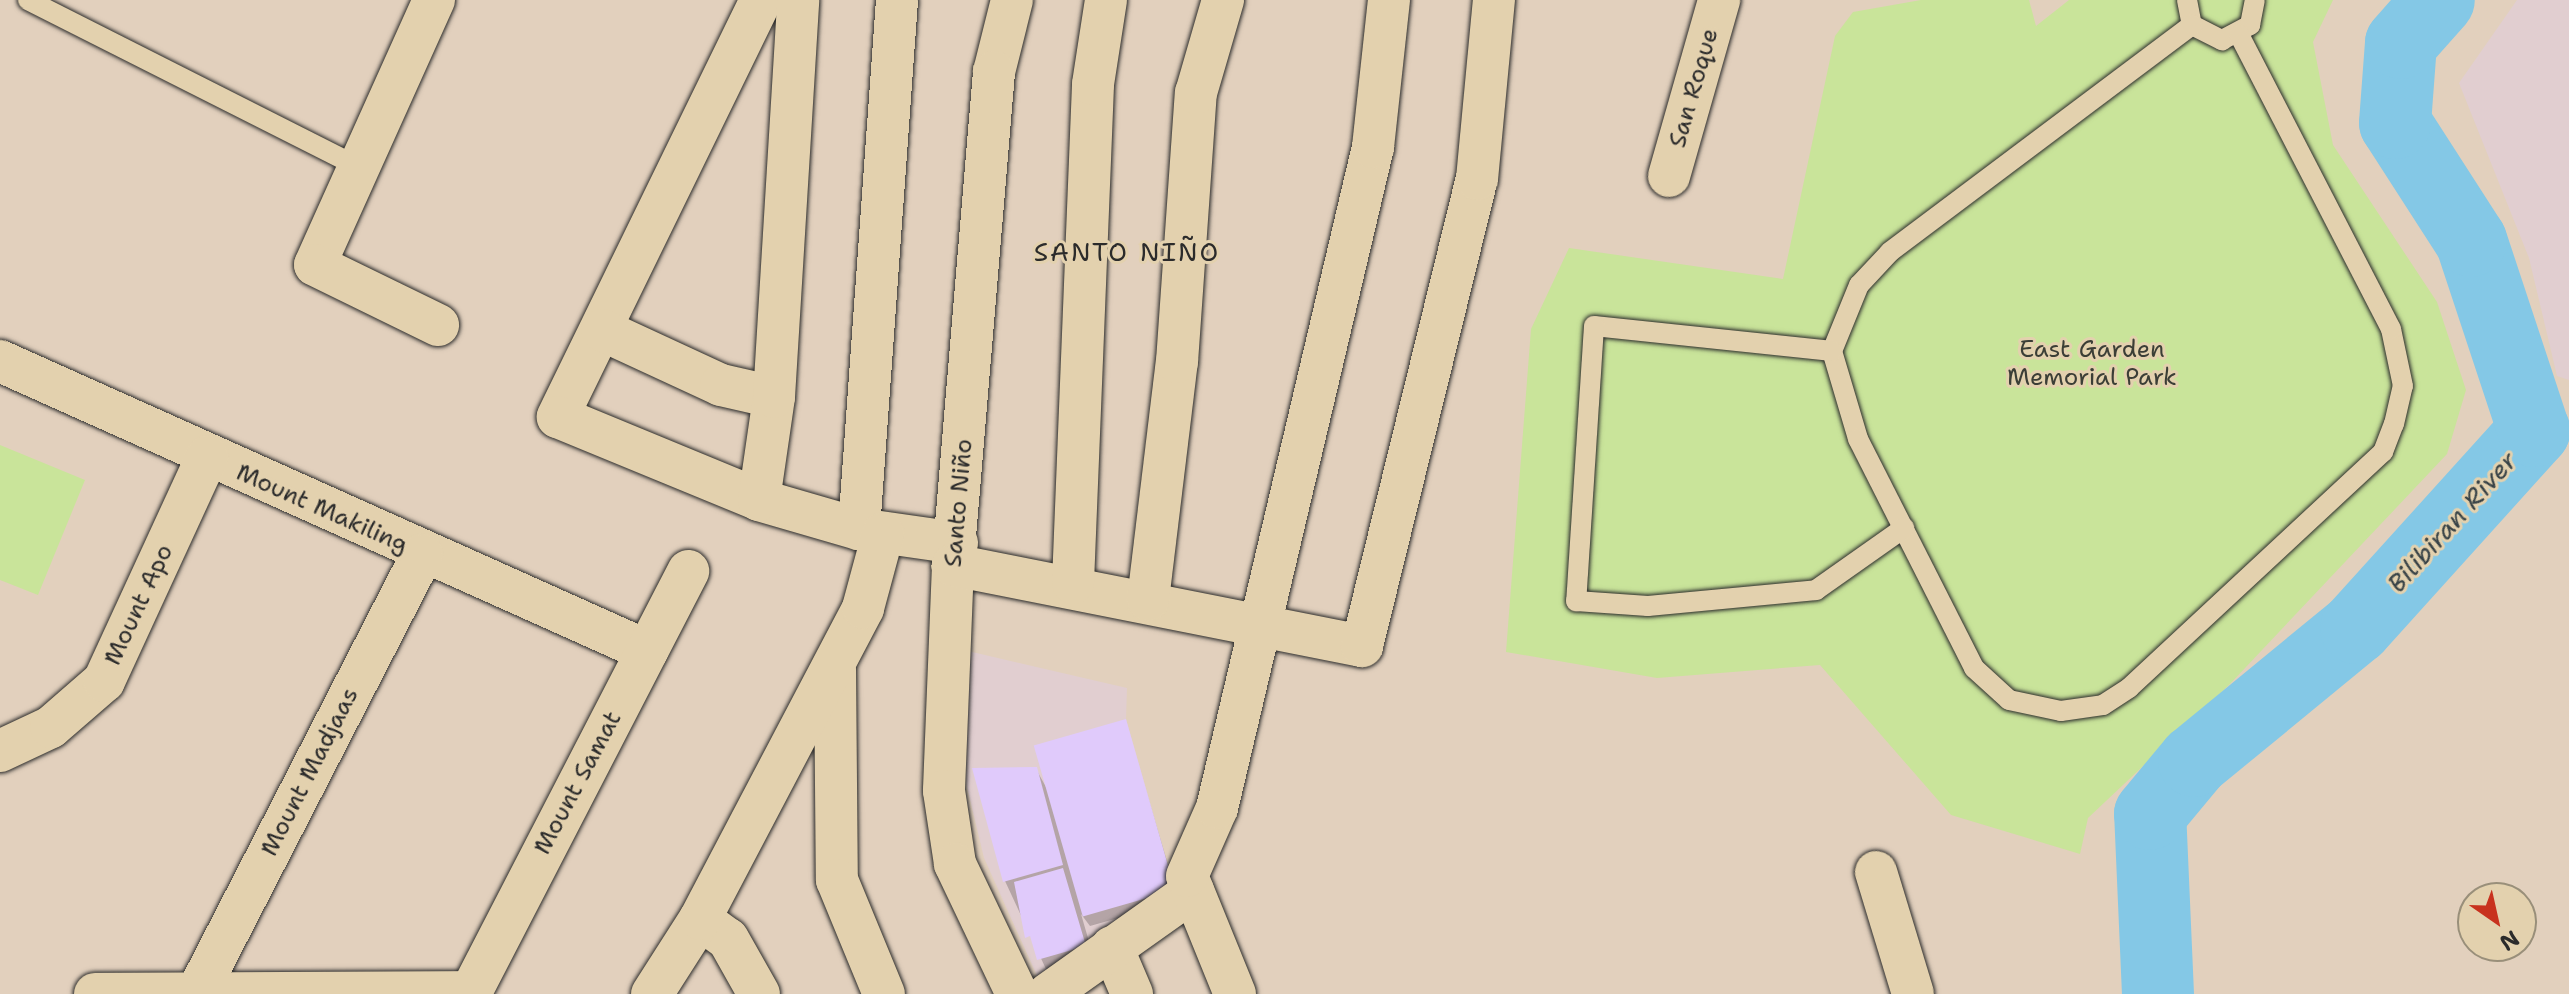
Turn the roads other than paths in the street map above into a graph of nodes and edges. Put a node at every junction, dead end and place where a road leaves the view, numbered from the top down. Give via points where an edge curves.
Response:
1 (28, 0) edge
2 (434, 0) edge
3 (761, 0) edge
4 (798, 0) edge
5 (897, 0) edge
6 (1012, 0) edge
7 (1106, 0) edge
8 (1223, 0) edge
9 (1389, 0) edge
10 (1494, 0) edge
11 (1719, 0) edge
12 (2187, 0) edge
13 (2255, 0) edge
14 (2192, 25) junction
15 (2239, 35) junction
16 (357, 166) junction
17 (1669, 176) dead end
18 (438, 325) dead end
19 (602, 330) junction
20 (1832, 351) junction
21 (0, 361) edge
22 (774, 397) junction
23 (207, 457) junction
24 (759, 500) junction
25 (1904, 528) junction
26 (871, 532) junction
27 (955, 554) junction
28 (422, 555) junction
29 (688, 571) dead end
30 (1073, 583) junction
31 (1148, 600) junction
32 (1260, 622) junction
33 (647, 651) junction
34 (835, 662) junction
35 (0, 751) edge
36 (1876, 872) dead end
37 (1193, 891) junction
38 (700, 919) junction
39 (1112, 947) junction
40 (199, 989) junction
41 (469, 993) edge
42 (95, 994) edge
43 (652, 994) edge
44 (759, 994) edge
45 (884, 994) edge
46 (1017, 994) edge
47 (1048, 994) edge
48 (1132, 994) edge
49 (1235, 994) edge
50 (1913, 994) edge

1 - 16 lane
2 - 16 street
3 - 19 street
4 - 22 street
5 - 26 street
6 - 27 street, Santo Niño via 994,72
7 - 30 street via 1093,84
8 - 31 street via 1196,93 1177,362
9 - 32 street via 1373,147
10 - 32 street via 1477,179 1362,646
11 - 17 street, San Roque
12 - 14 lane
13 - 15 lane via 2250,25
14 - 15 lane via 2205,36
14 - 20 lane via 1890,252 1859,285
15 - 25 lane via 2391,329 2403,386 2383,452 2103,705 2061,711 2009,700 1974,668
16 - 18 street via 315,265
19 - 22 street via 721,385
19 - 24 street via 558,417
20 - 25 lane via 1858,439
20 - 25 lane via 1594,326 1576,601 1648,606 1816,590
21 - 23 street, Mount Makiling
22 - 24 street
23 - 28 street, Mount Makiling
23 - 35 street, Mount Apo via 104,681 51,727
24 - 26 street
26 - 27 street
26 - 34 street via 863,608
27 - 30 street
27 - 46 street, Santo Niño via 944,791 950,835 955,864
28 - 33 street, Mount Makiling
28 - 40 street, Mount Madjaas
29 - 33 street, Mount Samat
30 - 31 street
31 - 32 street
32 - 37 street via 1217,808 1187,876
33 - 41 street, Mount Samat
34 - 38 street
34 - 45 street via 837,880
36 - 50 street
37 - 39 street
37 - 49 street
38 - 43 street
38 - 44 street via 728,939
39 - 47 street
39 - 48 street
40 - 41 street
40 - 42 street

